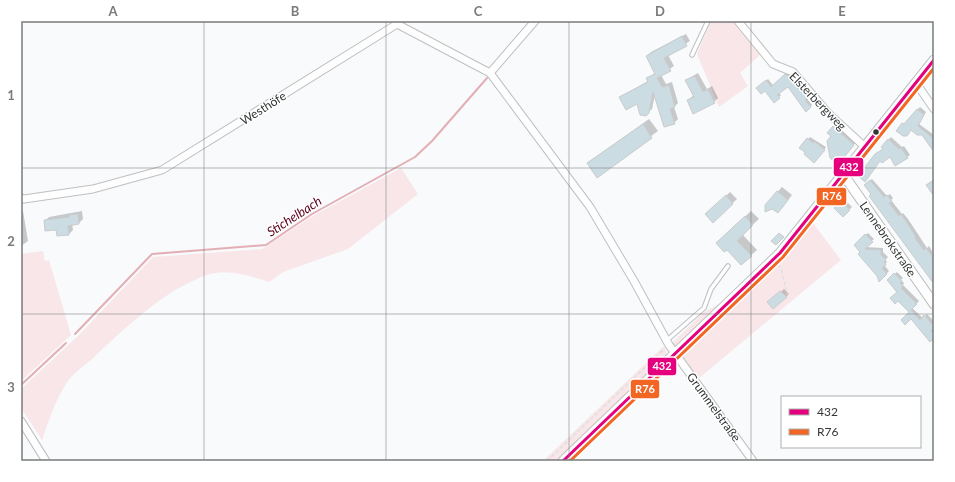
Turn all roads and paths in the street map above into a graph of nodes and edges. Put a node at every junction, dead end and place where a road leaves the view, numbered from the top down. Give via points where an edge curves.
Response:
1 (535, 21) edge
2 (708, 21) edge
3 (738, 21) edge
4 (692, 55) dead end
5 (934, 60) edge
6 (490, 73) junction
7 (916, 83) junction
8 (934, 109) edge
9 (865, 147) junction
10 (843, 174) junction
11 (21, 198) edge
12 (773, 259) junction
13 (728, 266) dead end
14 (787, 294) dead end
15 (934, 304) edge
16 (668, 343) junction
17 (675, 354) junction
18 (21, 421) edge
19 (46, 461) edge
20 (547, 461) edge
21 (563, 461) edge
22 (753, 461) edge

1 - 6 street
2 - 4 lane
3 - 9 street, Elsterbergweg via 773,64 793,72 828,113
5 - 7 street
6 - 11 street, Westhöfe via 397,24 162,170 93,189
6 - 16 street, Grummelstraße via 590,207
7 - 8 street
7 - 9 street
9 - 10 street
10 - 12 street
10 - 15 street, Lennebrokstraße
12 - 14 path via 781,268
12 - 17 street
13 - 16 lane via 711,288 704,308
16 - 17 street, Grummelstraße
16 - 20 path
17 - 21 street
17 - 22 street, Grummelstraße
18 - 19 street

